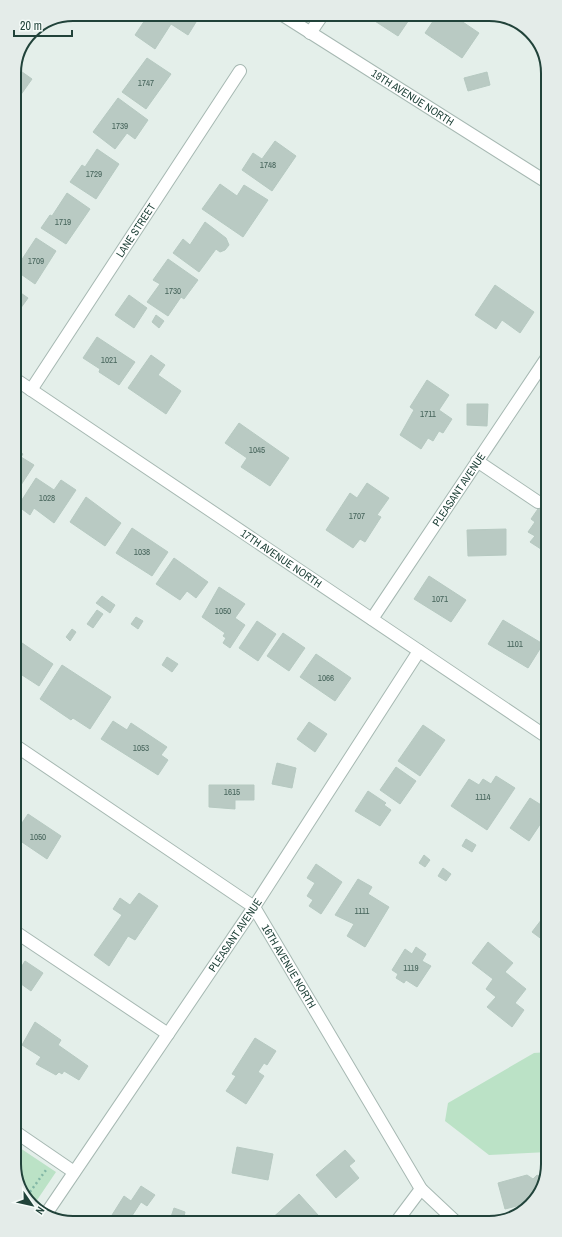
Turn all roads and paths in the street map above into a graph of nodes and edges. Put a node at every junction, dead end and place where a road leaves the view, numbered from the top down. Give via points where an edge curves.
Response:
1 (291, 21) edge
2 (318, 21) edge
3 (310, 34) junction
4 (240, 71) dead end
5 (541, 178) edge
6 (541, 366) edge
7 (21, 383) edge
8 (31, 390) junction
9 (477, 461) junction
10 (538, 502) dead end
11 (372, 619) junction
12 (419, 651) junction
13 (541, 733) edge
14 (21, 749) edge
15 (254, 907) junction
16 (21, 936) edge
17 (168, 1034) junction
18 (21, 1136) edge
19 (55, 1158) junction
20 (74, 1172) junction
21 (35, 1185) edge
22 (421, 1189) junction
23 (52, 1205) edge
24 (401, 1216) edge
25 (450, 1216) edge

1 - 3 street, 19TH AVENUE NORTH
2 - 3 street
3 - 5 street, 19TH AVENUE NORTH
4 - 8 street, LANE STREET
6 - 9 street, PLEASANT AVENUE
7 - 8 street, 17TH AVENUE NORTH
8 - 11 street, 17TH AVENUE NORTH
9 - 10 street
9 - 11 street, PLEASANT AVENUE
11 - 12 street, 17TH AVENUE NORTH
12 - 13 street, 17TH AVENUE NORTH
12 - 15 street, PLEASANT AVENUE
14 - 15 street, 16TH AVENUE NORTH
15 - 17 street, PLEASANT AVENUE
15 - 22 street, 16TH AVENUE NORTH
16 - 17 street
17 - 20 street, PLEASANT AVENUE
18 - 19 street
19 - 20 street
19 - 21 path
20 - 23 street, PLEASANT AVENUE
22 - 24 street
22 - 25 street, 16TH AVENUE NORTH

